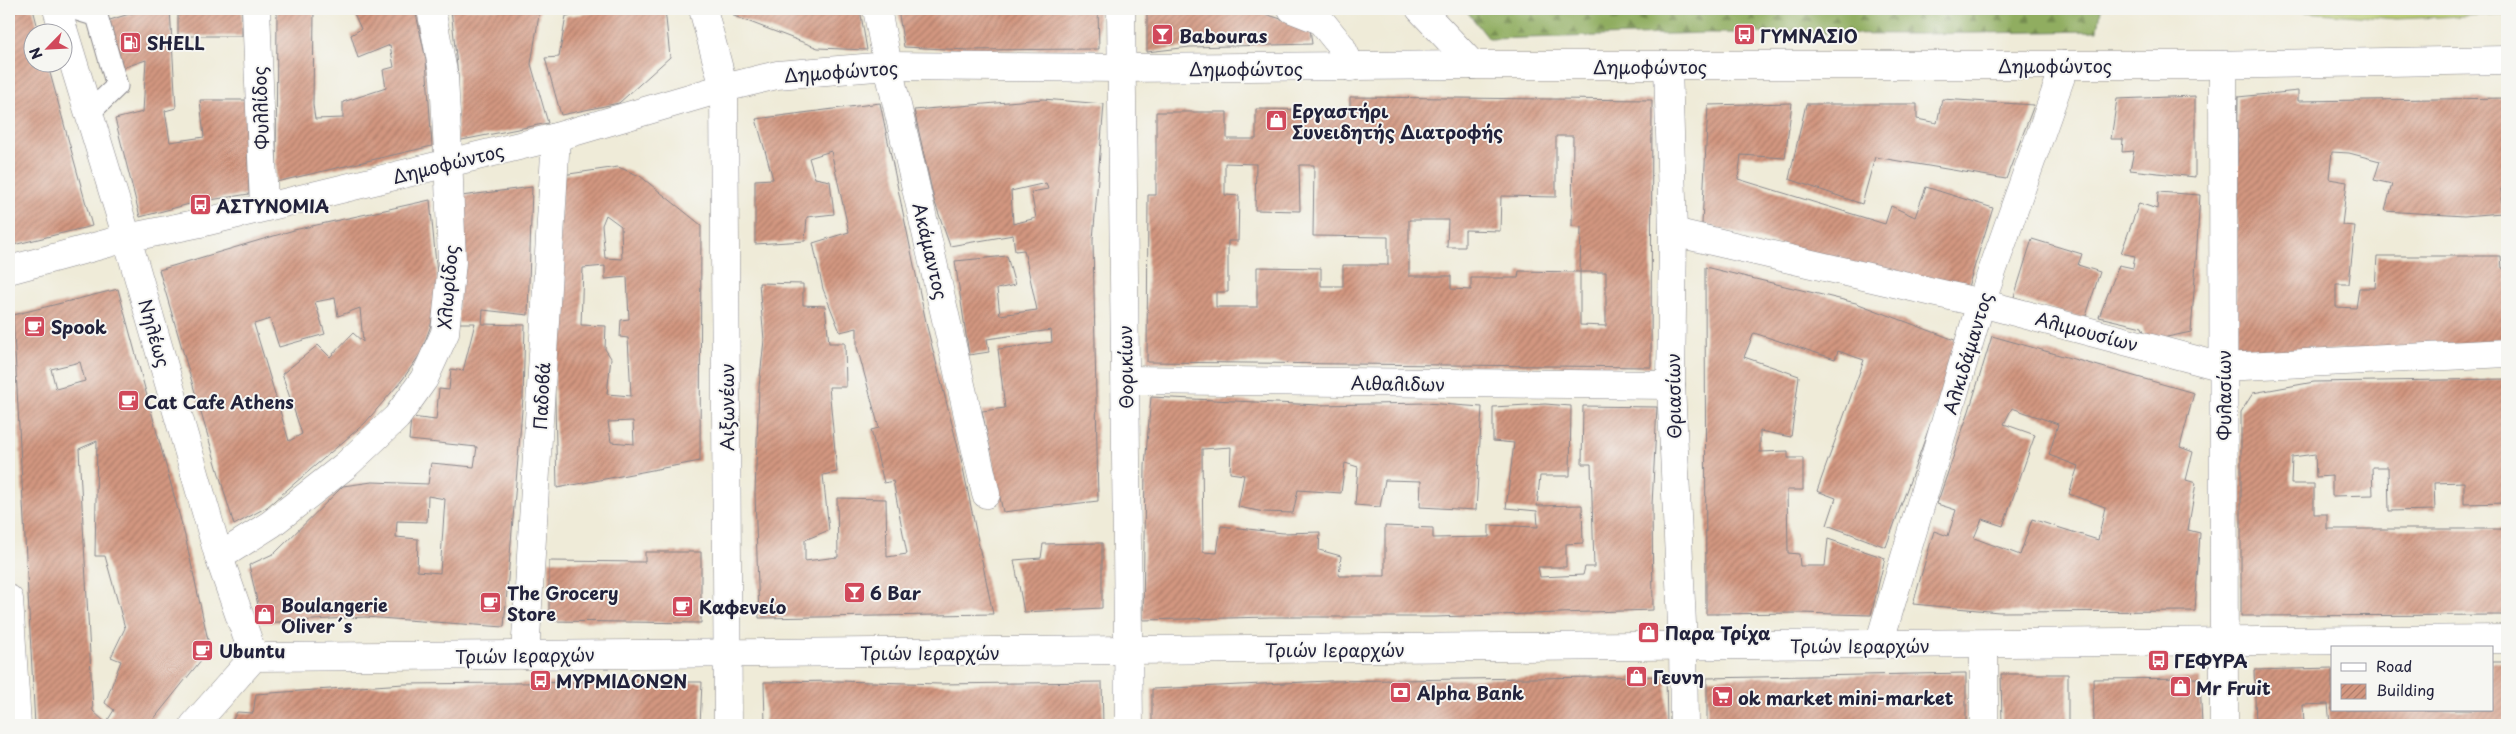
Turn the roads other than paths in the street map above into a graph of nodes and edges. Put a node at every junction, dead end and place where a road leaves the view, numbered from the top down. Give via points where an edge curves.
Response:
1 (57, 9) edge
2 (74, 9) edge
3 (256, 9) edge
4 (431, 9) edge
5 (704, 9) edge
6 (877, 9) edge
7 (1121, 9) edge
8 (1292, 9) edge
9 (1420, 9) edge
10 (2507, 60) edge
11 (1473, 65) junction
12 (2065, 65) junction
13 (2223, 65) junction
14 (888, 66) junction
15 (1352, 67) junction
16 (1668, 67) junction
17 (1121, 68) junction
18 (724, 88) junction
19 (89, 113) junction
20 (556, 137) junction
21 (448, 164) junction
22 (264, 207) junction
23 (1673, 232) junction
24 (127, 238) junction
25 (9, 270) edge
26 (1981, 303) junction
27 (2507, 353) edge
28 (2223, 367) junction
29 (1126, 380) junction
30 (1671, 385) junction
31 (986, 494) dead end
32 (219, 558) junction
33 (9, 599) edge
34 (2507, 640) edge
35 (2224, 642) junction
36 (1879, 644) junction
37 (1984, 644) junction
38 (1683, 646) junction
39 (1130, 650) junction
40 (728, 653) junction
41 (525, 655) junction
42 (254, 658) junction
43 (17, 725) edge
44 (194, 725) edge
45 (728, 725) edge
46 (1129, 725) edge
47 (1684, 725) edge
48 (1984, 725) edge
49 (2224, 725) edge

1 - 19 street, Νηλέως
2 - 19 lane via 96,16 117,86
3 - 22 street, Φυλλίδος
4 - 21 street, Χλωρίδος via 444,77
5 - 18 street, Αιξωνέων
6 - 14 street, Ακάμαντος
7 - 17 street, Θορικίων
8 - 15 street via 1320,20 1341,46
9 - 11 street
10 - 13 street, Δημοφώντος
11 - 15 street, Δημοφώντος
11 - 16 street, Δημοφώντος
12 - 13 street, Δημοφώντος
12 - 16 street, Δημοφώντος
12 - 26 street, Αλκιδάμαντος
13 - 28 street, Φυλασίων
14 - 17 street, Δημοφώντος
14 - 18 street, Δημοφώντος via 777,75
14 - 31 street, Ακάμαντος
15 - 17 street, Δημοφώντος
16 - 23 street, Θριασίων
17 - 29 street, Θορικίων
18 - 20 street, Δημοφώντος
18 - 40 street, Αιξωνέων
19 - 24 street, Νηλέως
20 - 21 street, Δημοφώντος
20 - 41 street, Παδοβά
21 - 22 street, Δημοφώντος
21 - 32 street, Χλωρίδος via 452,262 445,332 424,379 397,417 346,465 271,524
22 - 24 street, Δημοφώντος
23 - 26 street, Αλιμουσίων
23 - 30 street, Θριασίων
24 - 25 street, Δημοφώντος
24 - 32 street, Νηλέως
26 - 28 street, Αλιμουσίων
26 - 36 street, Αλκιδάμαντος
27 - 28 street, Αλιμουσίων
28 - 35 street, Φυλασίων
29 - 30 street, Αιθαλιδων
29 - 39 street, Θορικίων
30 - 38 street, Θριασίων
32 - 42 street, Νηλέως
33 - 43 street
34 - 35 street, Τριών Ιεραρχών
35 - 37 street, Τριών Ιεραρχών
35 - 49 street, Φυλασίων
36 - 37 street, Τριών Ιεραρχών
36 - 38 street, Τριών Ιεραρχών
37 - 48 street
38 - 39 street, Τριών Ιεραρχών
38 - 47 street, Θριασίων
39 - 40 street, Τριών Ιεραρχών
39 - 46 street, Θορικίων
40 - 41 street, Τριών Ιεραρχών
40 - 45 street, Αιξωνέων
41 - 42 street, Τριών Ιεραρχών
42 - 44 street

